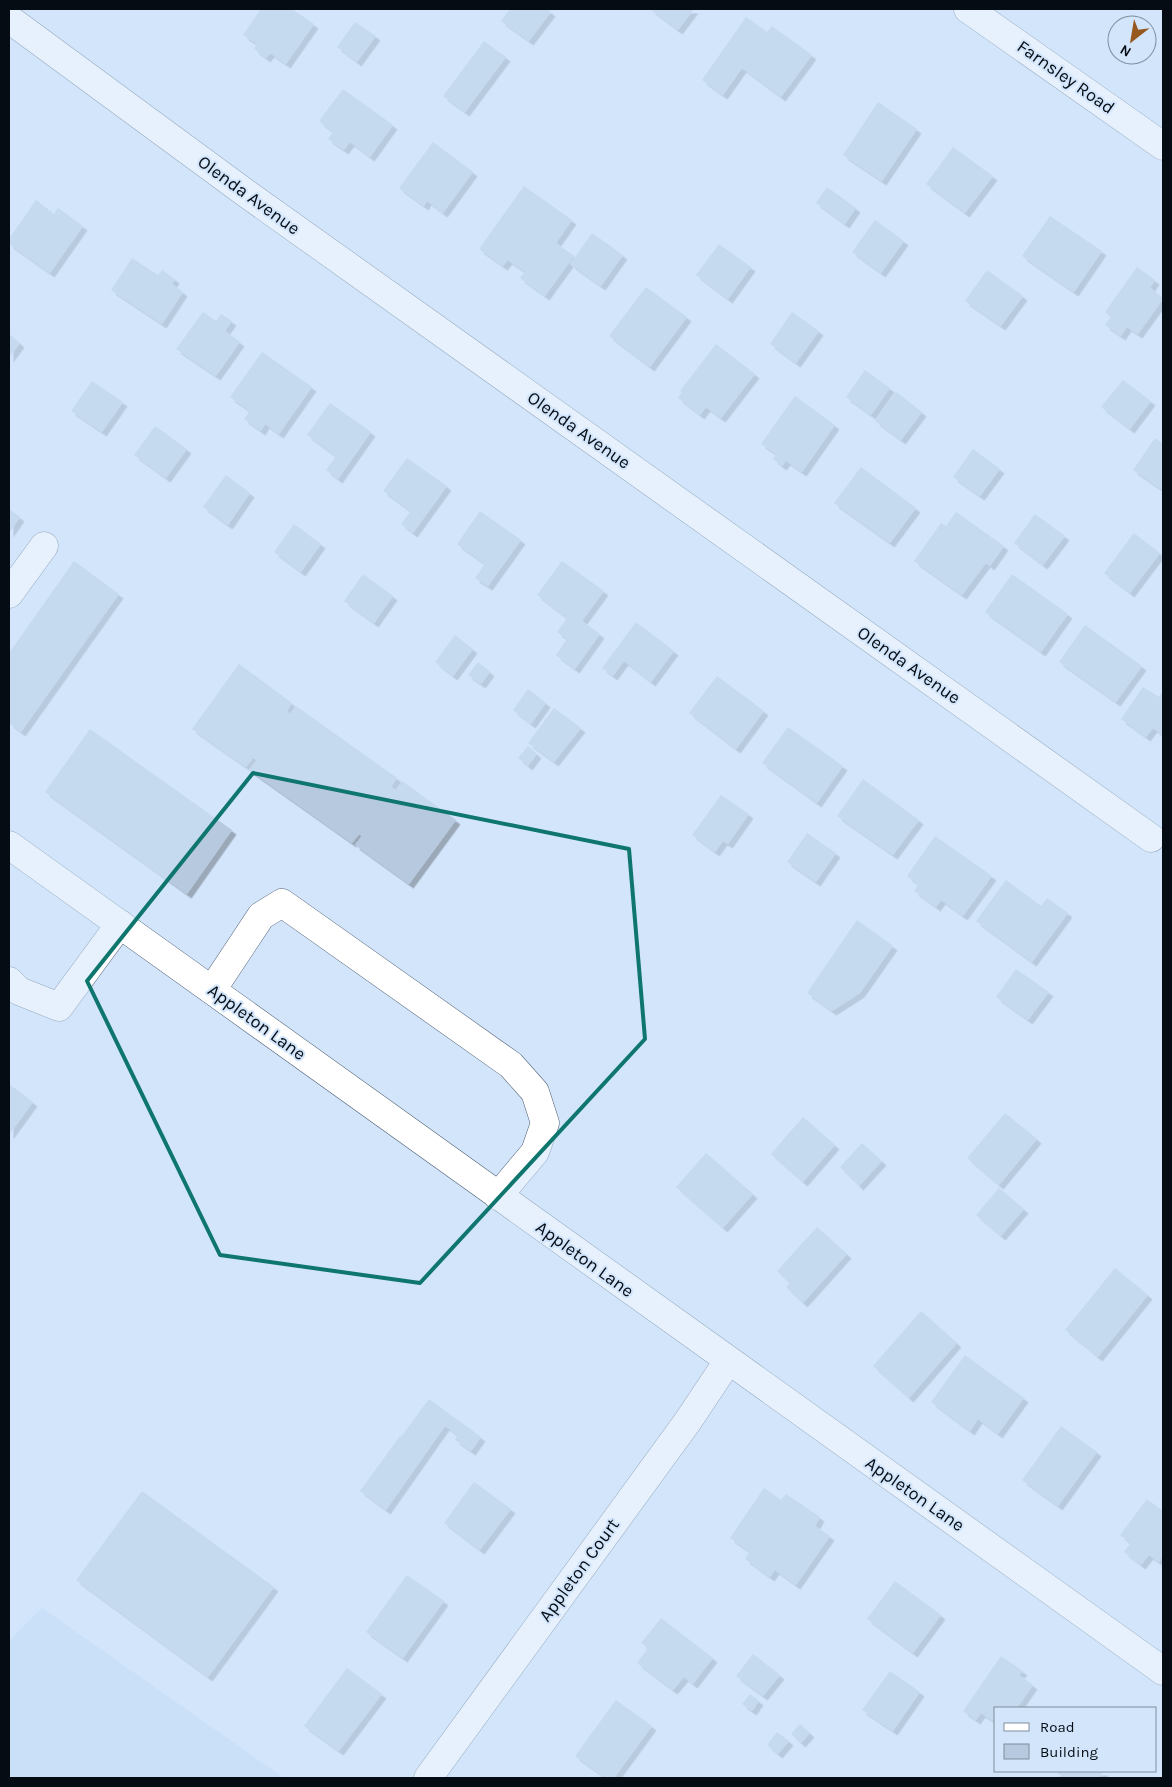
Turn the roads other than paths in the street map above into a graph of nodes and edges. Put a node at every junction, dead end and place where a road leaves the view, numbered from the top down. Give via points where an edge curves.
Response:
1 (968, 9) edge
2 (9, 19) edge
3 (1163, 146) edge
4 (44, 546) dead end
5 (9, 594) edge
6 (1151, 838) dead end
7 (9, 845) edge
8 (120, 924) junction
9 (9, 982) edge
10 (212, 990) junction
11 (498, 1196) junction
12 (728, 1361) junction
13 (1163, 1671) edge
14 (428, 1778) edge

1 - 3 street, Farnsley Road
2 - 6 street, Olenda Avenue via 255,199
4 - 5 street
7 - 8 street, Appleton Lane
8 - 9 street via 59,1007 19,991
8 - 10 street, Appleton Lane
10 - 11 street, Appleton Lane
10 - 11 street via 261,916 282,903 511,1065 535,1092 545,1123 535,1152
11 - 12 street, Appleton Lane
12 - 13 street, Appleton Lane
12 - 14 street, Appleton Court via 688,1421

